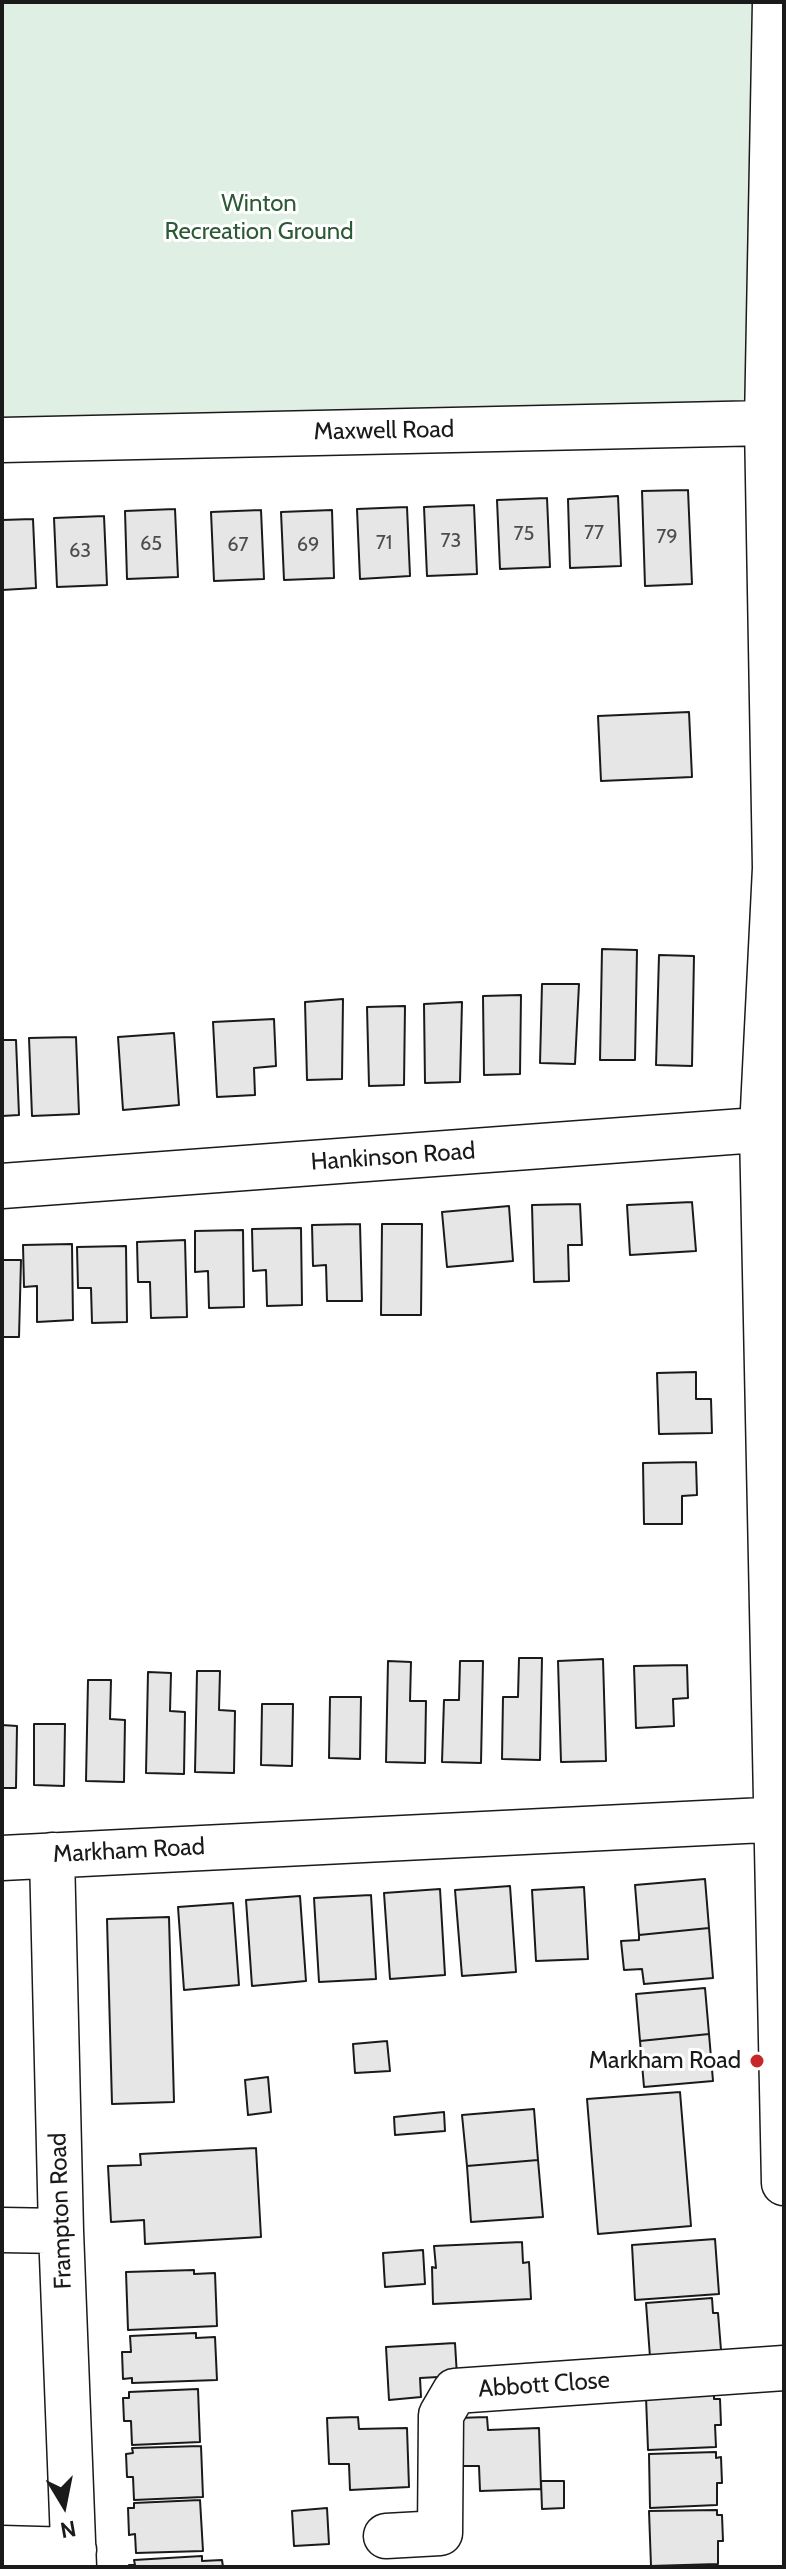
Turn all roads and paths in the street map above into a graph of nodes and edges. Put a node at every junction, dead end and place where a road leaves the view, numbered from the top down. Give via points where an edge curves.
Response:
1 (775, 2) edge
2 (776, 362) edge
3 (767, 423) junction
4 (2, 440) edge
5 (773, 1129) edge
6 (2, 1186) edge
7 (780, 1819) edge
8 (52, 1855) junction
9 (2, 1858) edge
10 (784, 2183) edge
11 (2, 2230) edge
12 (61, 2231) junction
13 (784, 2368) edge
14 (386, 2536) dead end
15 (2, 2548) edge
16 (74, 2559) edge

1 - 2 street
2 - 3 street
3 - 4 street, Maxwell Road
3 - 5 street via 775,868
5 - 6 street, Hankinson Road
5 - 7 street
7 - 8 street, Markham Road
7 - 10 street
8 - 9 street, Markham Road
8 - 12 street, Frampton Road
11 - 12 street
12 - 16 street, Frampton Road
13 - 14 street, Abbott Close via 455,2391 441,2415 440,2533
15 - 16 street

